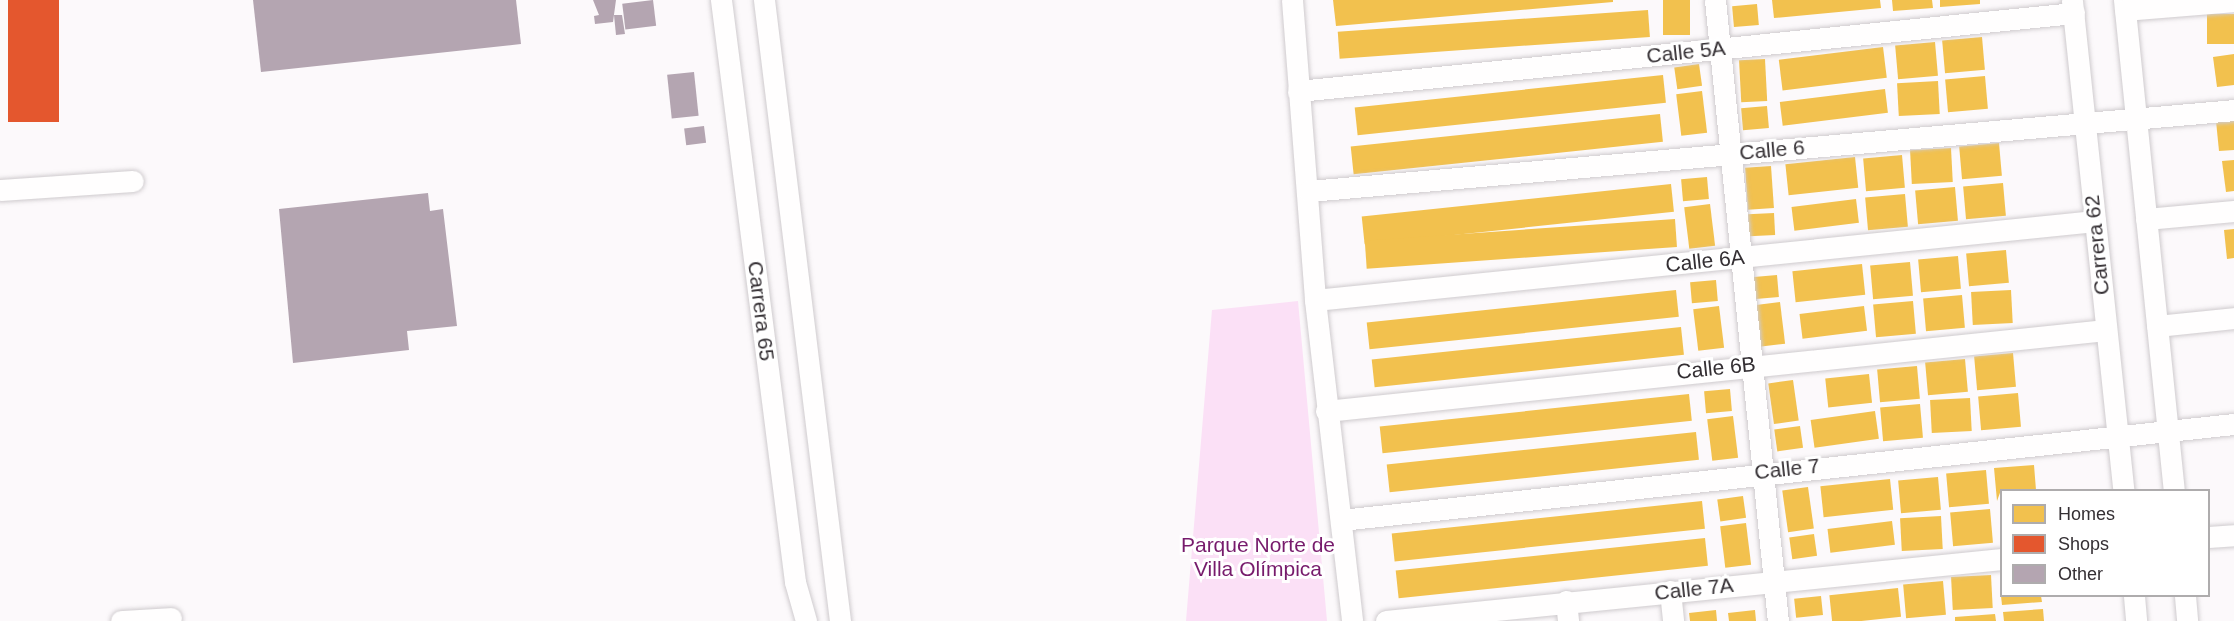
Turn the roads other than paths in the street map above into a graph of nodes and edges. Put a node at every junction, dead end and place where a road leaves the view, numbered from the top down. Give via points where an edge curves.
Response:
1 (721, 0) edge
2 (764, 0) edge
3 (1292, 0) edge
4 (1715, 0) edge
5 (2234, 1) edge
6 (2125, 5) edge
7 (2073, 6) edge
8 (1720, 49) junction
9 (1298, 91) junction
10 (2234, 110) edge
11 (2136, 118) junction
12 (2085, 123) junction
13 (1730, 154) junction
14 (133, 181) dead end
15 (0, 190) edge
16 (1309, 191) junction
17 (2234, 211) edge
18 (2146, 219) junction
19 (2095, 221) junction
20 (1741, 257) junction
21 (1315, 300) junction
22 (2234, 318) edge
23 (2157, 326) junction
24 (2106, 330) junction
25 (1752, 364) junction
26 (1326, 411) junction
27 (2234, 424) edge
28 (2168, 431) junction
29 (2117, 436) junction
30 (1763, 471) junction
31 (2123, 489) edge
32 (2174, 489) edge
33 (1341, 520) junction
34 (2234, 535) edge
35 (2210, 537) edge
36 (2000, 559) edge
37 (1774, 581) junction
38 (1670, 591) junction
39 (2134, 597) edge
40 (2185, 597) edge
41 (1567, 611) edge
42 (1457, 616) edge
43 (171, 618) dead end
44 (121, 621) edge
45 (806, 621) edge
46 (840, 621) edge
47 (1352, 621) edge
48 (1386, 621) edge
49 (1672, 621) edge
50 (1778, 621) edge
51 (2136, 621) edge
52 (2187, 621) edge

1 - 45 street, Carrera 65 via 792,562
2 - 46 street, Carrera 65
3 - 9 street
4 - 8 street
5 - 6 street
6 - 11 street
7 - 8 street, Calle 5A
7 - 12 street, Carrera 62
8 - 9 street, Calle 5A
8 - 13 street
9 - 16 street
10 - 11 street, Calle 6
11 - 12 street, Calle 6
11 - 18 street
12 - 13 street, Calle 6
12 - 19 street, Carrera 62
13 - 16 street, Calle 6
13 - 20 street
14 - 15 street
16 - 21 street
17 - 18 street
18 - 23 street
19 - 20 street, Calle 6A
19 - 24 street, Carrera 62
20 - 21 street, Calle 6A
20 - 25 street
21 - 26 street
22 - 23 street
23 - 28 street
24 - 25 street, Calle 6B
24 - 29 street, Carrera 62
25 - 26 street, Calle 6B
25 - 30 street
26 - 33 street
27 - 28 street, Calle 7
28 - 29 street, Calle 7
28 - 32 street
29 - 30 street, Calle 7
29 - 31 street, Carrera 62
30 - 33 street, Calle 7
30 - 37 street
33 - 47 street
34 - 35 street
36 - 37 street, Calle 7A
37 - 38 street, Calle 7A
37 - 50 street
38 - 41 street, Calle 7A
38 - 49 street
39 - 51 street
40 - 52 street
41 - 42 street, Calle 7A
42 - 48 street, Calle 7A
43 - 44 street

